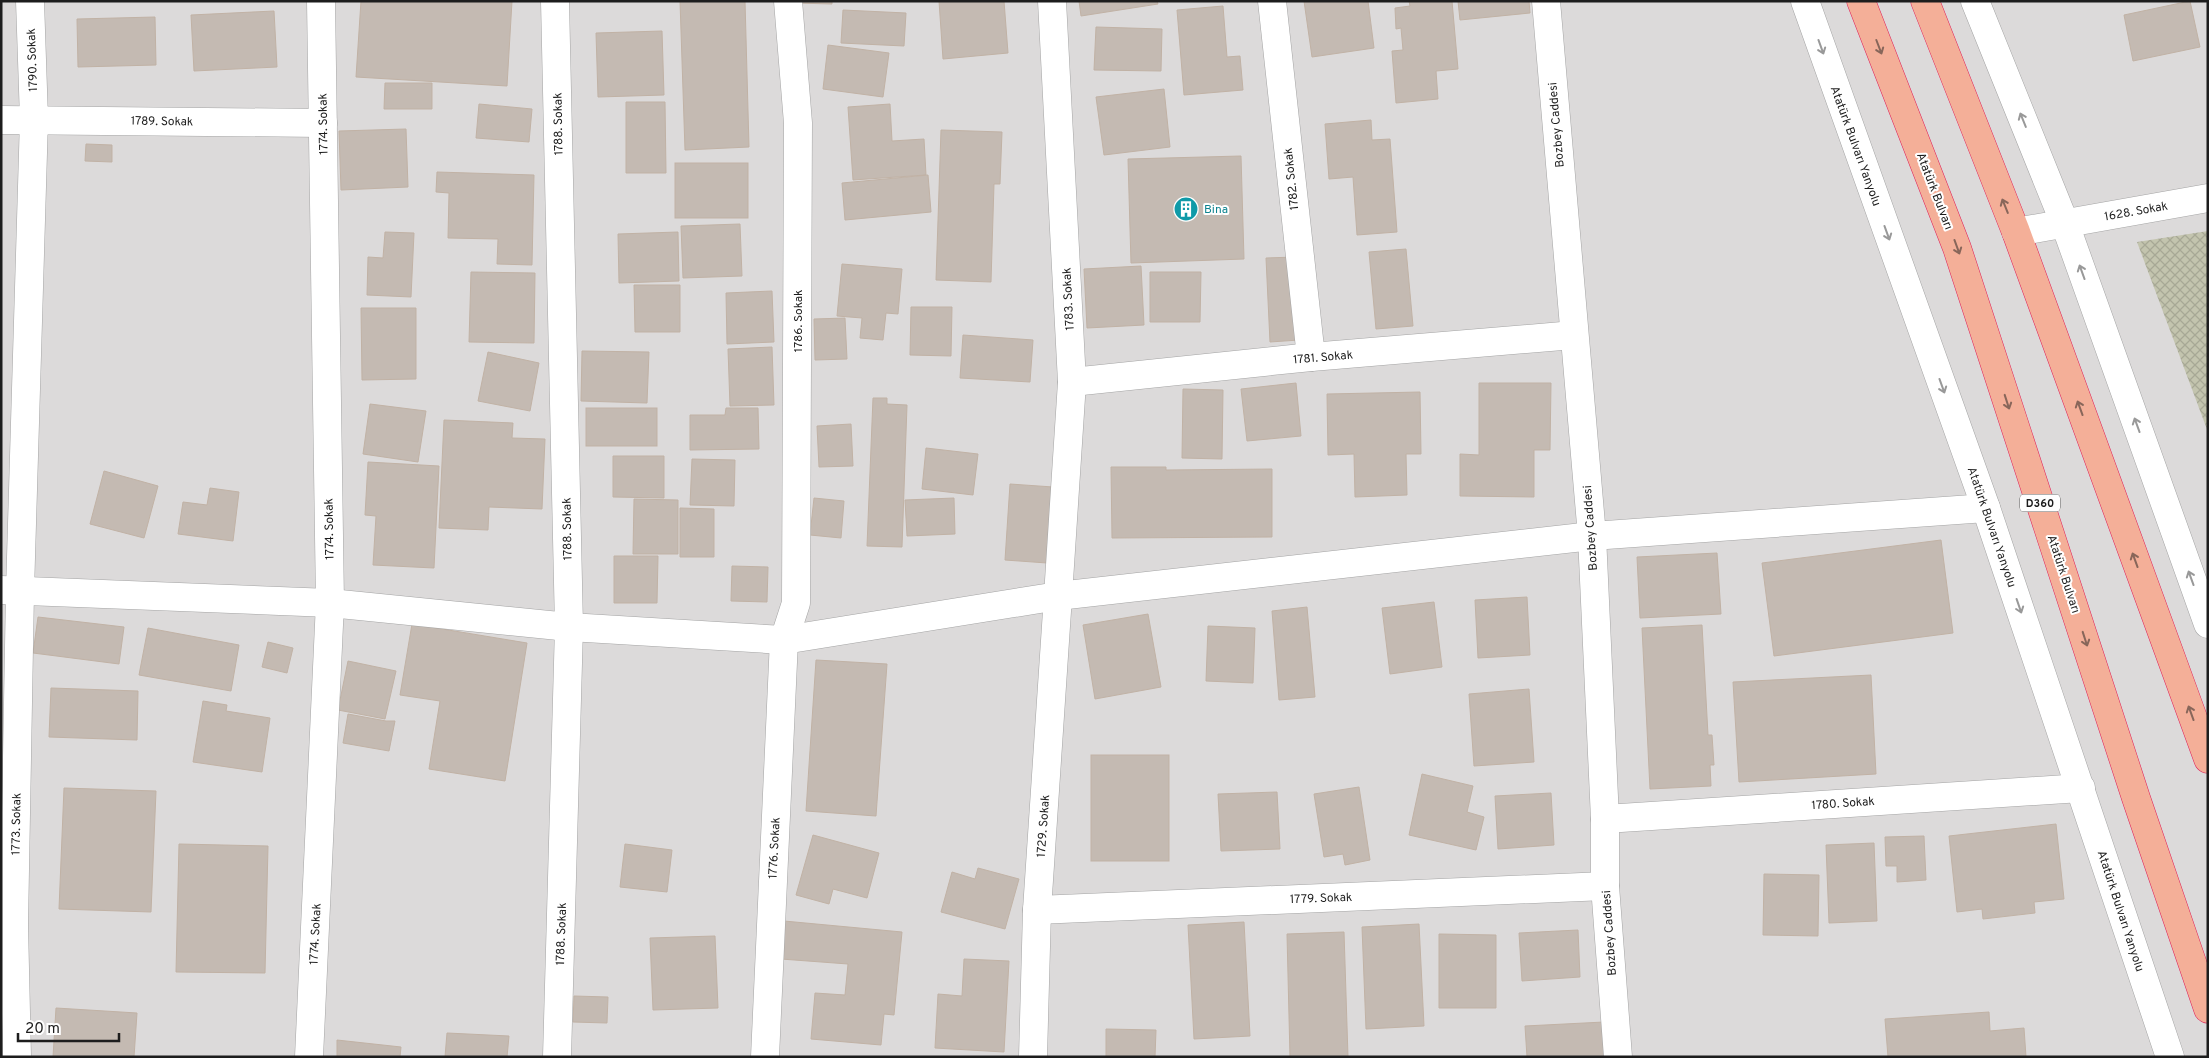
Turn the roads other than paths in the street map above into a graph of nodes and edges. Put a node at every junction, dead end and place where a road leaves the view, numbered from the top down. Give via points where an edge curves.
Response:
1 (30, 1) edge
2 (321, 1) edge
3 (555, 1) edge
4 (788, 1) edge
5 (1052, 1) edge
6 (1272, 1) edge
7 (1546, 1) edge
8 (1805, 1) edge
9 (1861, 1) edge
10 (1924, 1) edge
11 (1975, 1) edge
12 (34, 119) junction
13 (1, 120) edge
14 (323, 123) junction
15 (2208, 198) edge
16 (2065, 224) junction
17 (2016, 232) junction
18 (1574, 335) junction
19 (1311, 357) junction
20 (1072, 382) junction
21 (1986, 508) junction
22 (1592, 536) junction
23 (10, 591) edge
24 (1058, 596) junction
25 (330, 603) junction
26 (2208, 624) edge
27 (569, 627) junction
28 (784, 640) junction
29 (2208, 759) edge
30 (2080, 788) junction
31 (1605, 818) junction
32 (1605, 886) junction
33 (1037, 910) junction
34 (2208, 1009) edge
35 (17, 1057) edge
36 (309, 1057) edge
37 (557, 1057) edge
38 (765, 1057) edge
39 (1034, 1057) edge
40 (1618, 1057) edge
41 (2170, 1057) edge

1 - 12 street, 1790. Sokak
2 - 14 street, 1774. Sokak
3 - 27 street, 1788. Sokak
4 - 28 street, 1786. Sokak via 798,123 796,602
5 - 20 street, 1783. Sokak
6 - 19 street, 1782. Sokak
7 - 18 street, Bozbey Caddesi
8 -> 21 street, Atatürk Bulvarı Yanyolu
9 -> 34 highway, Atatürk Bulvarı / D360 via 1957,248
17 -> 10 highway
16 -> 11 street
12 - 13 street, 1789. Sokak
12 - 14 street, 1789. Sokak
12 - 23 street, 1790. Sokak
14 - 25 street, 1774. Sokak
15 - 16 street, 1628. Sokak
16 - 17 street, 1628. Sokak
26 -> 16 street
29 -> 17 highway
18 - 19 street, 1781. Sokak
18 - 22 street, Bozbey Caddesi
19 - 20 street, 1781. Sokak
20 - 24 street, 1783. Sokak
21 - 22 street
21 -> 30 street, Atatürk Bulvarı Yanyolu
22 - 24 street
22 - 31 street, Bozbey Caddesi
23 - 25 street
23 - 35 street, 1773. Sokak
24 - 28 street
24 - 33 street, 1729. Sokak
25 - 27 street
25 - 36 street, 1774. Sokak
27 - 28 street
27 - 37 street, 1788. Sokak
28 - 38 street, 1776. Sokak
30 - 31 street, 1780. Sokak
30 - 41 street, Atatürk Bulvarı Yanyolu
31 - 32 street, Bozbey Caddesi
32 - 33 street, 1779. Sokak
32 - 40 street, Bozbey Caddesi
33 - 39 street, 1729. Sokak

